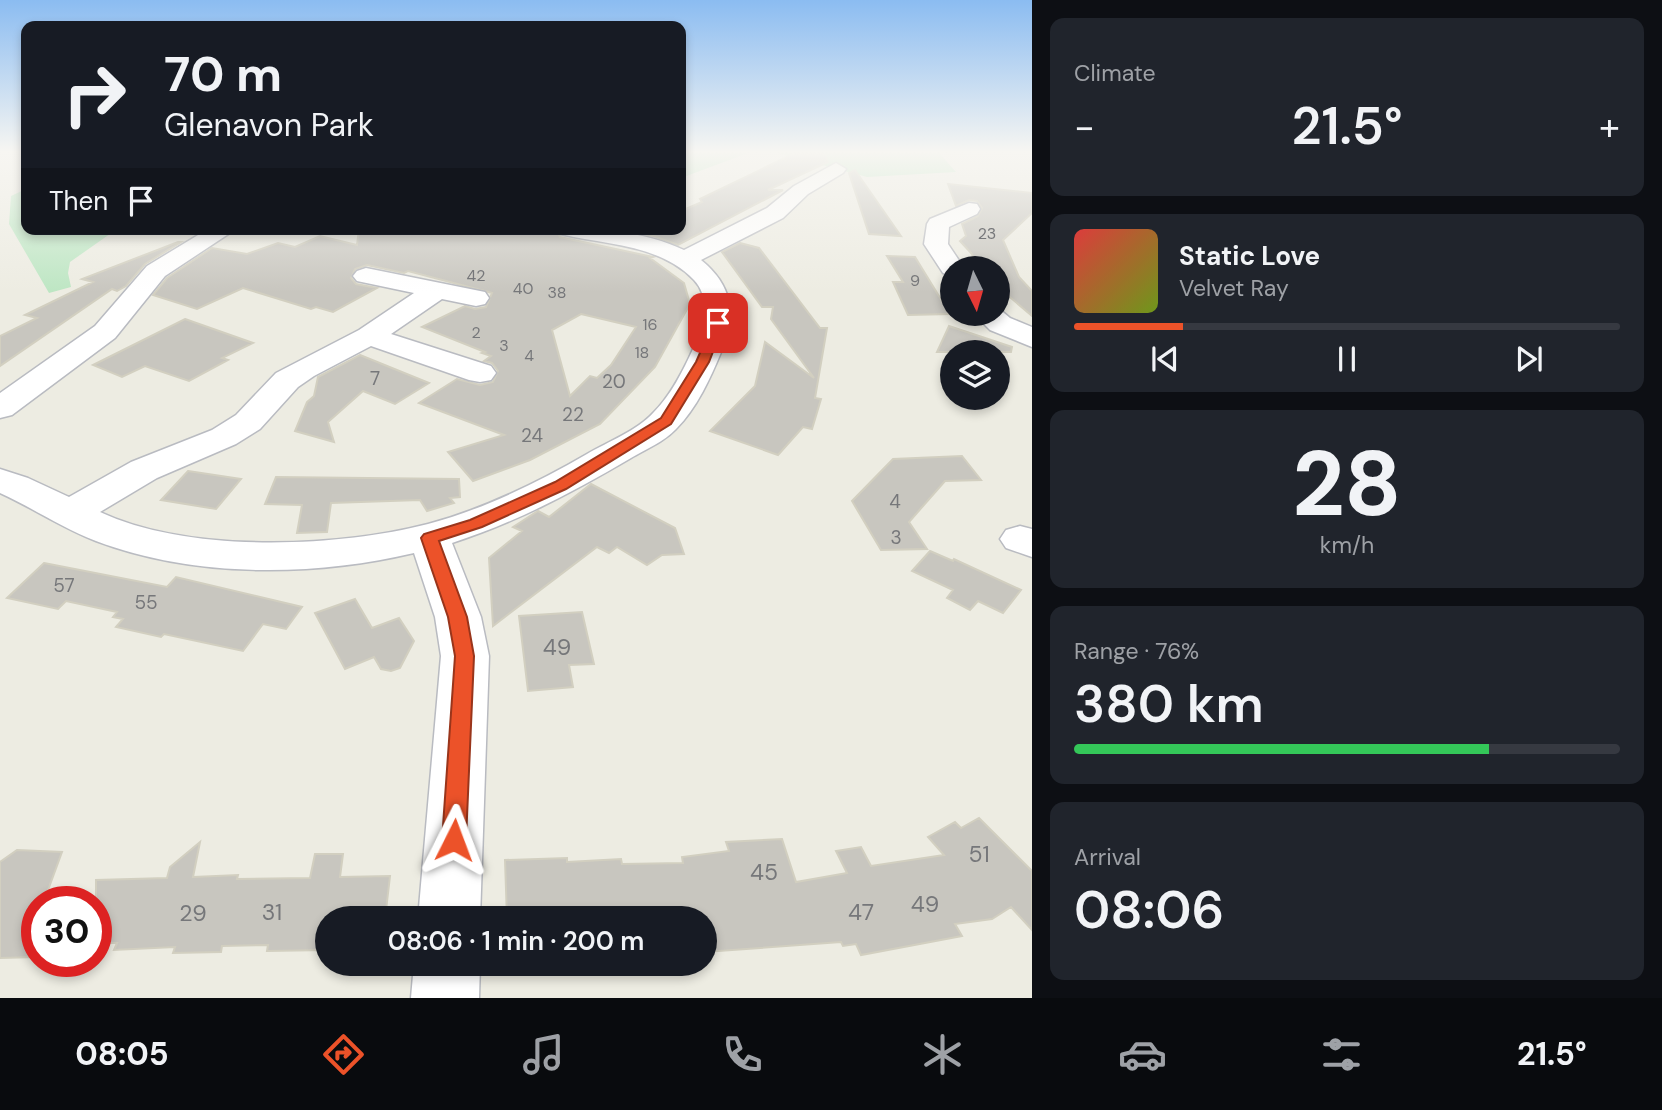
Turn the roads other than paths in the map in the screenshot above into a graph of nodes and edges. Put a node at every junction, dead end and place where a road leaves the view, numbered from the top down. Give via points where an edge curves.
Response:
1 (790, 200) edge
2 (969, 209) dead end
3 (215, 235) edge
4 (596, 235) edge
5 (944, 256) edge
6 (682, 258) junction
7 (366, 276) dead end
8 (436, 290) junction
9 (476, 298) dead end
10 (1005, 326) edge
11 (369, 336) junction
12 (1032, 338) edge
13 (480, 373) dead end
14 (0, 408) edge
15 (0, 480) edge
16 (69, 514) junction
17 (430, 538) junction
18 (450, 906) edge
19 (446, 976) edge
20 (445, 998) edge

1 - 6 street via 775,213
2 - 5 street via 938,224 936,244
3 - 14 street via 156,271 105,332
4 - 6 street
6 - 17 street via 706,279 719,301 718,323 703,362 666,421 561,486
7 - 8 street
8 - 9 street
8 - 11 street
10 - 12 street
11 - 13 street
11 - 16 street via 287,380 248,422 224,437 144,470
15 - 16 street
16 - 17 street via 150,543 238,553 366,548
17 - 18 street via 458,617 464,656
19 - 20 street

